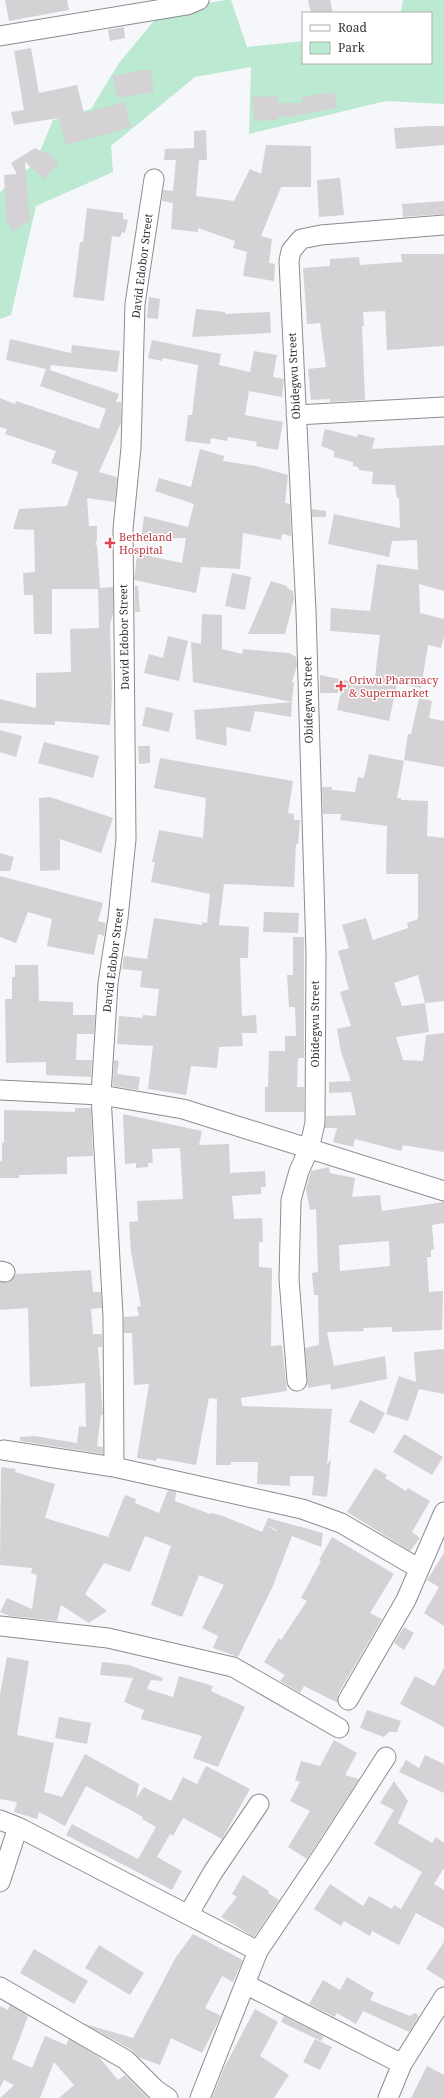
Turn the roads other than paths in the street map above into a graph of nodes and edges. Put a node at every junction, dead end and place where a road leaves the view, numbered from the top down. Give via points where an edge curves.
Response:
1 (199, 0) edge
2 (0, 36) edge
3 (154, 179) dead end
4 (444, 225) edge
5 (444, 407) edge
6 (296, 414) junction
7 (0, 1090) edge
8 (101, 1095) junction
9 (309, 1149) junction
10 (444, 1191) edge
11 (297, 1381) dead end
12 (3, 1450) dead end
13 (114, 1467) junction
14 (444, 1512) edge
15 (418, 1568) junction
16 (0, 1626) edge
17 (348, 1700) dead end
18 (339, 1728) dead end
19 (386, 1757) dead end
20 (259, 1804) dead end
21 (0, 1820) edge
22 (18, 1826) junction
23 (0, 1882) edge
24 (188, 1915) junction
25 (258, 1951) junction
26 (245, 1984) junction
27 (0, 1986) edge
28 (444, 1997) edge
29 (402, 2064) junction
30 (168, 2098) edge
31 (200, 2098) edge
32 (388, 2098) edge

1 - 2 street via 187,5
3 - 8 street, David Edobor Street via 135,304 131,448 123,529 126,839 108,983
4 - 6 street, Obidegwu Street via 321,235 301,239 291,251 288,261
5 - 6 street
6 - 9 street, Obidegwu Street via 303,534 316,954 315,1123
7 - 8 street
8 - 9 street via 183,1109
8 - 13 street, David Edobor Street via 113,1316
9 - 10 street
9 - 11 street, Obidegwu Street via 299,1171 291,1200 289,1279
12 - 13 street
13 - 15 street via 302,1509 341,1523
14 - 15 street
15 - 17 street via 406,1600
16 - 18 street via 108,1638 233,1667
19 - 25 street
20 - 24 street via 213,1872
21 - 22 street
22 - 23 street
22 - 24 street
24 - 25 street
25 - 26 street
26 - 29 street
26 - 31 street
27 - 30 street via 126,2060 156,2090
28 - 29 street
29 - 32 street

